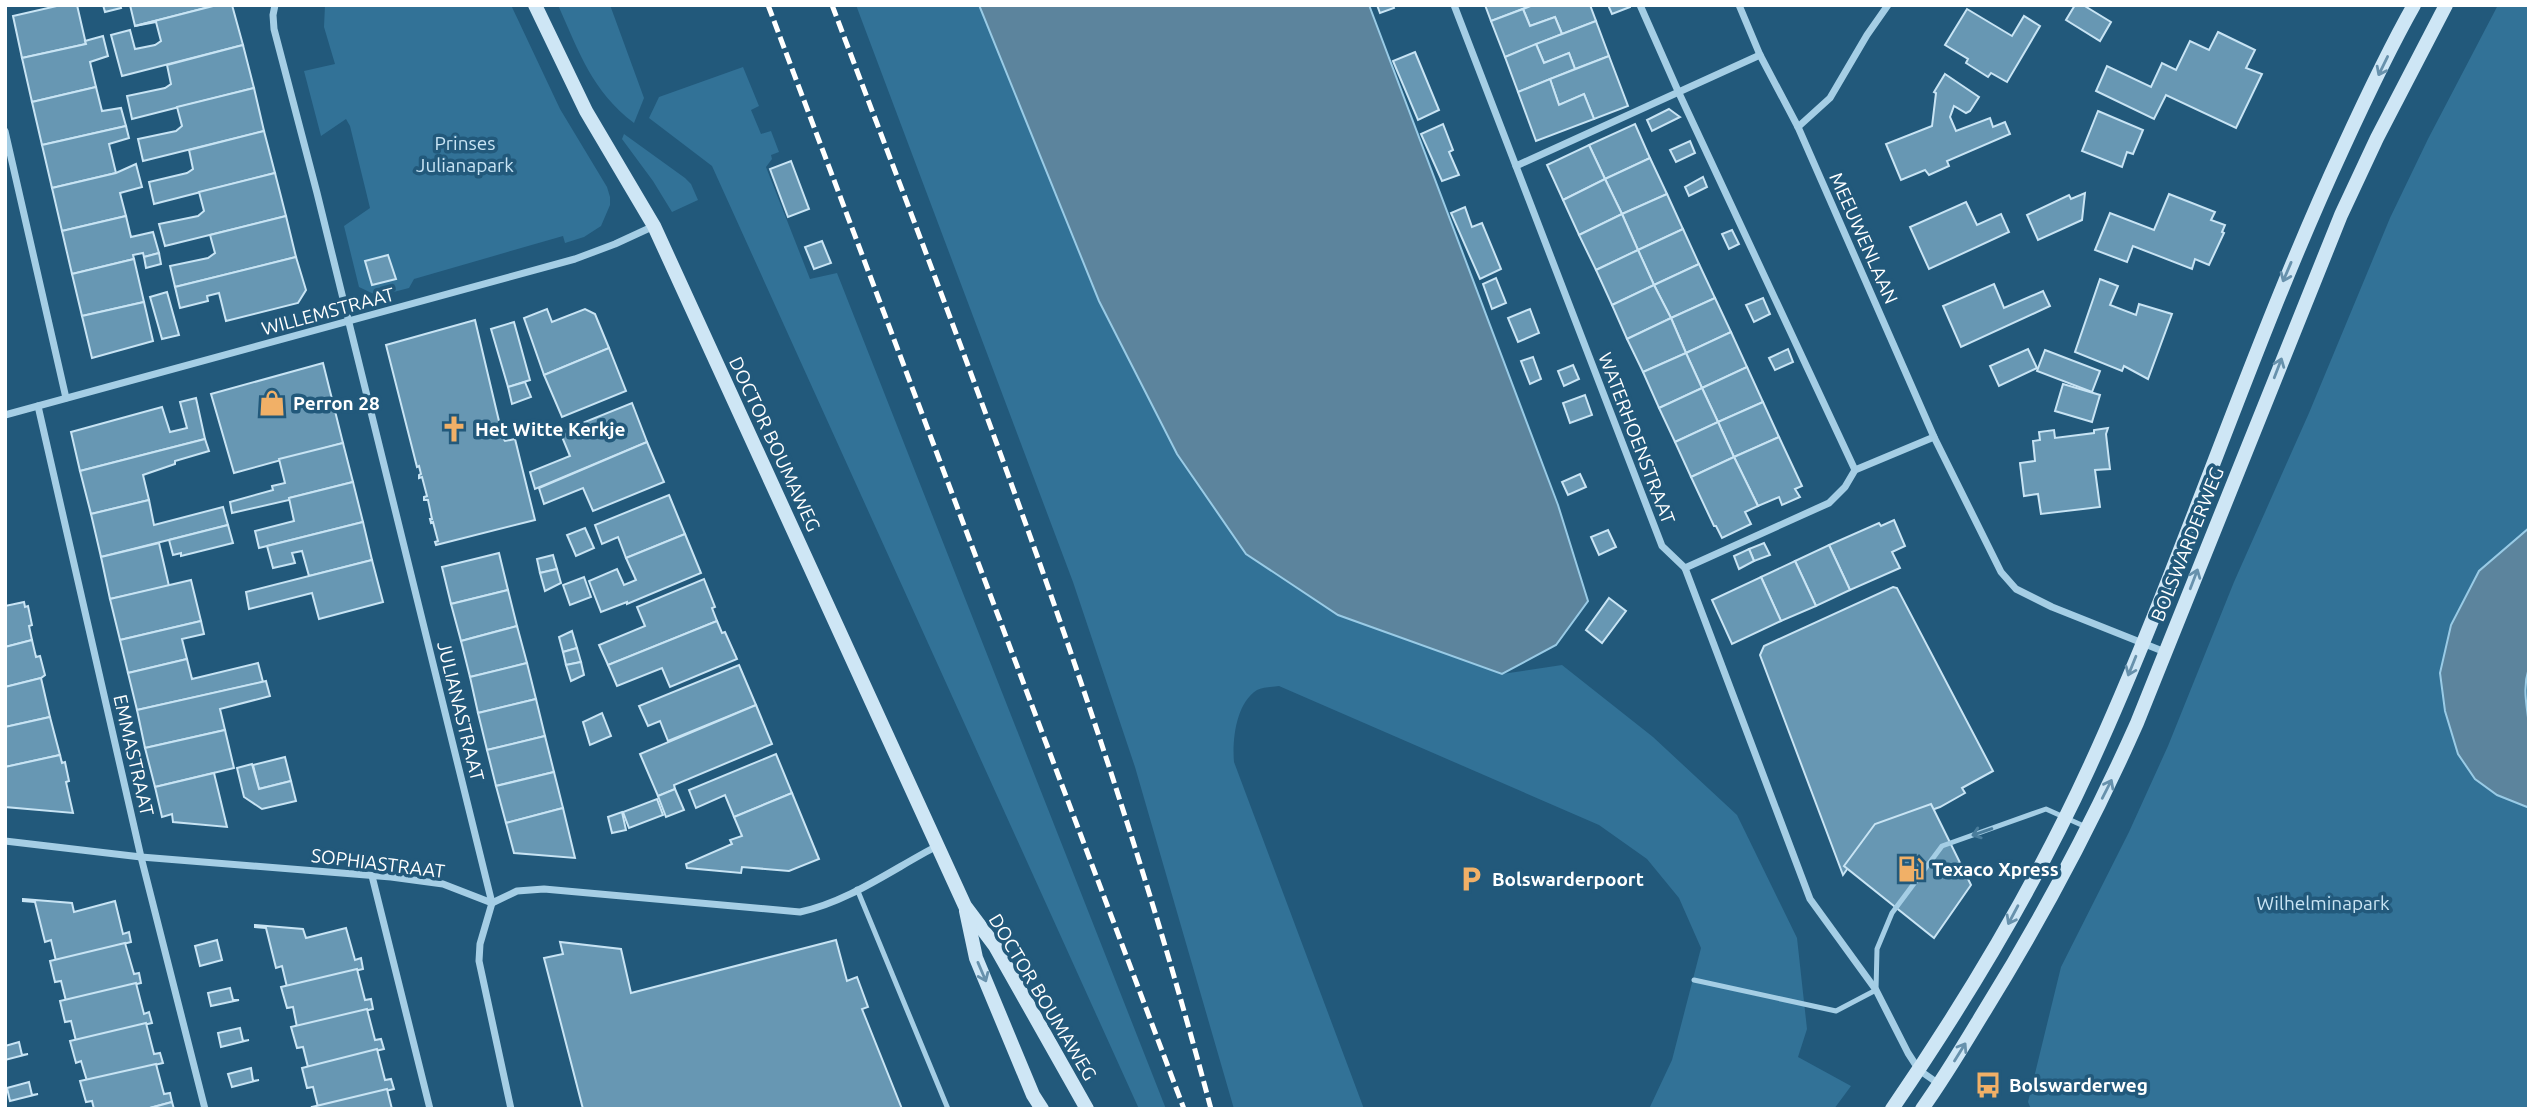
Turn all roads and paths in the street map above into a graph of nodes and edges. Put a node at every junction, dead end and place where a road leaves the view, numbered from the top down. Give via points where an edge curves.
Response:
1 (275, 5) edge
2 (536, 5) edge
3 (1454, 5) edge
4 (1640, 5) edge
5 (1739, 5) edge
6 (1888, 5) edge
7 (2414, 5) edge
8 (2446, 5) edge
9 (1760, 55) junction
10 (1678, 91) junction
11 (1798, 127) junction
12 (5, 131) edge
13 (1516, 166) junction
14 (654, 226) junction
15 (347, 322) junction
16 (66, 398) junction
17 (38, 406) junction
18 (5, 415) edge
19 (1934, 437) junction
20 (1854, 470) junction
21 (1685, 568) junction
22 (2142, 643) junction
23 (2165, 652) junction
24 (2065, 817) junction
25 (2088, 828) junction
26 (5, 842) edge
27 (937, 846) junction
28 (141, 857) junction
29 (372, 876) junction
30 (858, 890) junction
31 (492, 903) junction
32 (965, 906) junction
33 (1694, 980) dead end
34 (1876, 990) junction
35 (1919, 1070) junction
36 (1940, 1084) junction
37 (205, 1109) edge
38 (430, 1109) edge
39 (512, 1109) edge
40 (948, 1109) edge
41 (1042, 1109) edge
42 (1087, 1109) edge
43 (1892, 1109) edge
44 (1922, 1109) edge

1 - 15 street via 274,29
2 - 14 main road, DOCTOR BOUMAWEG via 586,111
3 - 13 street, WATERHOENSTRAAT
4 - 10 street
5 - 9 street, MEEUWENLAAN
6 - 11 street via 1830,98
7 -> 22 main road, BOLSWARDERWEG via 2283,282
23 -> 8 main road, BOLSWARDERWEG via 2341,215
9 - 10 street
9 - 11 street, MEEUWENLAAN
10 - 13 street
10 - 20 street
11 - 19 street, MEEUWENLAAN
12 - 16 street
13 - 21 street, WATERHOENSTRAAT via 1662,546
14 - 15 street, WILLEMSTRAAT via 575,259
14 - 27 main road, DOCTOR BOUMAWEG
15 - 16 street, WILLEMSTRAAT
15 - 31 street, JULIANASTRAAT
16 - 17 street, WILLEMSTRAAT
17 - 18 street, WILLEMSTRAAT
17 - 28 street, EMMASTRAAT
19 - 20 street
19 - 22 street, MEEUWENLAAN via 2001,572 2017,589
20 - 21 street via 1829,503
21 - 34 street, WATERHOENSTRAAT via 1810,900
22 - 23 street, MEEUWENLAAN
22 -> 24 main road, BOLSWARDERWEG
25 -> 23 main road, BOLSWARDERWEG
24 - 25 lane
24 -> 34 lane via 2046,809 1942,846 1892,914 1877,949
24 -> 35 main road, BOLSWARDERWEG via 1992,954
36 -> 25 main road, BOLSWARDERWEG via 2014,964
26 - 28 street, SOPHIASTRAAT
27 - 30 street
27 - 32 main road, DOCTOR BOUMAWEG
28 - 29 street, SOPHIASTRAAT
28 - 37 street, EMMASTRAAT
29 - 31 street, SOPHIASTRAAT via 443,884
29 - 38 street
30 - 31 street via 800,912 544,888 517,891
30 - 40 lane
31 - 39 street via 479,961
32 -> 41 main road, DOCTOR BOUMAWEG via 976,958
32 - 42 main road, DOCTOR BOUMAWEG via 995,946
33 - 34 lane via 1836,1011
34 - 35 street, WATERHOENSTRAAT
35 - 36 street
35 - 43 main road, BOLSWARDERWEG
36 - 44 main road, BOLSWARDERWEG

